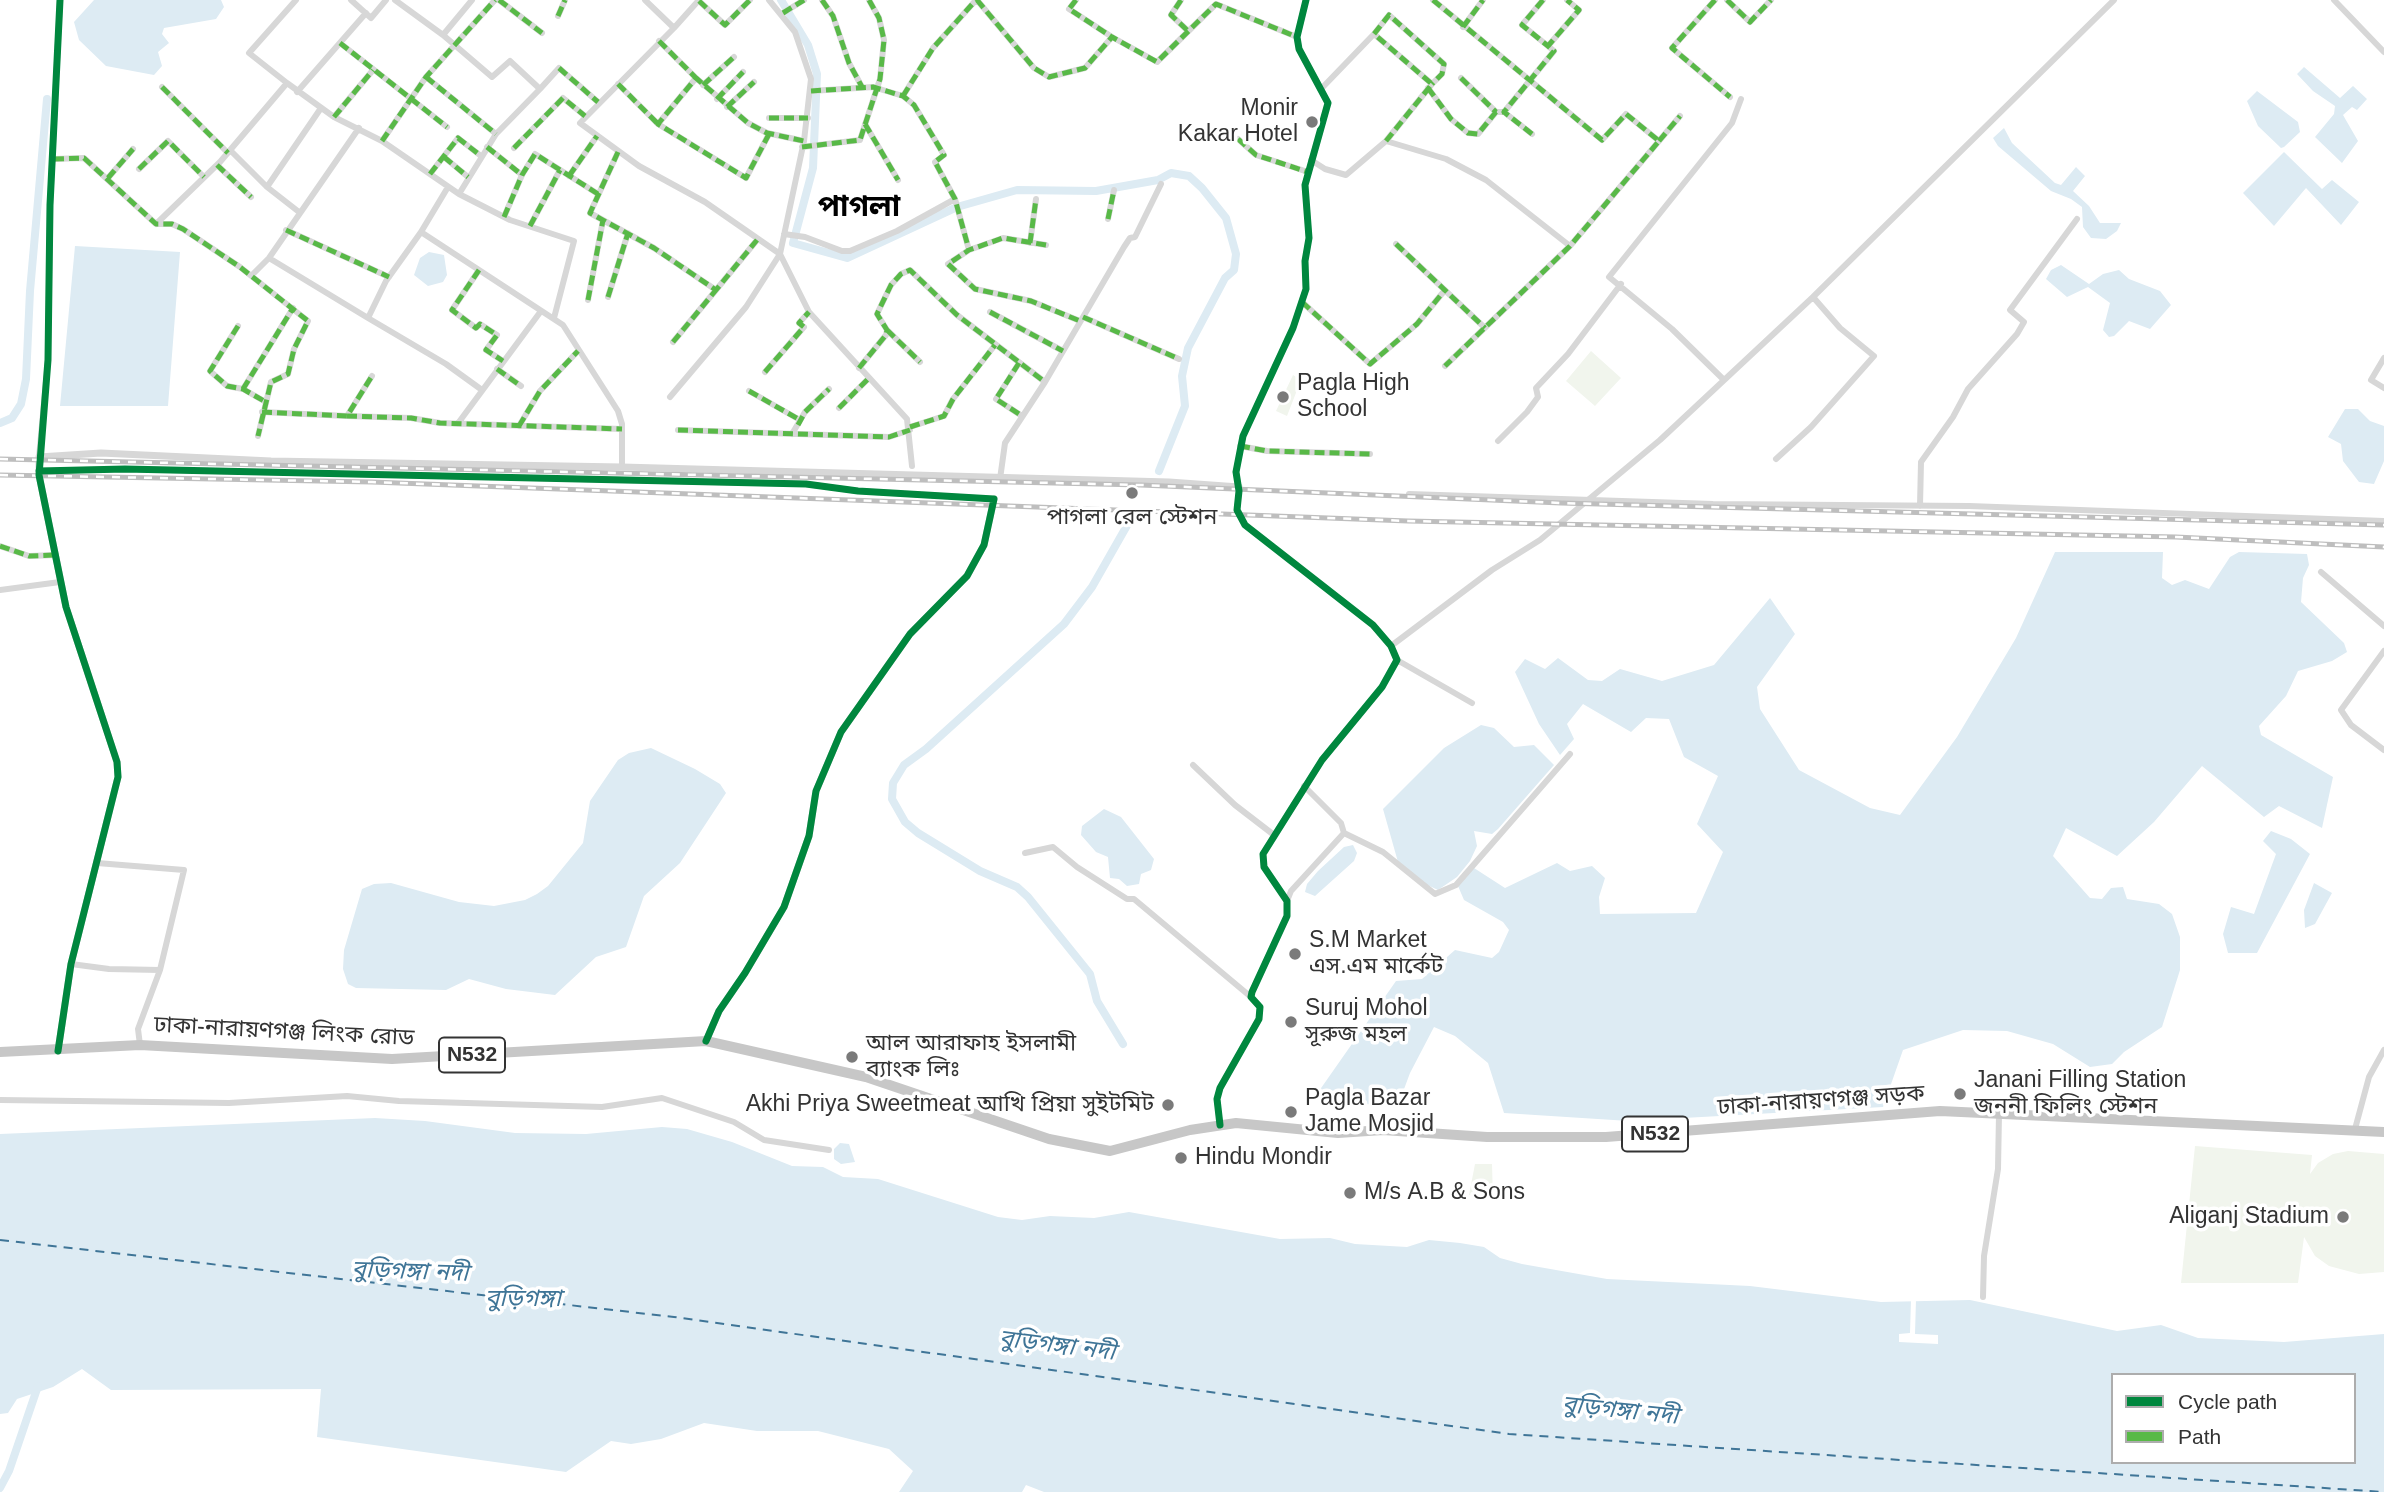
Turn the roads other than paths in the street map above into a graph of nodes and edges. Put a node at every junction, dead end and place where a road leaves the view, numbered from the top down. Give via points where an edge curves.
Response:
1 (60, 0) edge
2 (296, 0) edge
3 (351, 0) edge
4 (386, 0) edge
5 (395, 0) edge
6 (472, 0) edge
7 (497, 0) edge
8 (565, 0) edge
9 (645, 0) edge
10 (699, 0) edge
11 (750, 0) edge
12 (769, 0) edge
13 (804, 0) edge
14 (822, 0) edge
15 (869, 0) edge
16 (976, 0) edge
17 (1076, 0) edge
18 (1181, 0) edge
19 (1306, 0) edge
20 (1483, 0) edge
21 (1543, 0) edge
22 (1715, 0) edge
23 (1727, 0) edge
24 (1770, 0) edge
25 (2114, 0) edge
26 (2334, 0) edge
27 (1435, 1) edge
28 (1572, 1) edge
29 (1217, 2) edge
30 (366, 13) junction
31 (783, 13) junction
32 (558, 16) dead end
33 (1463, 27) junction
34 (674, 28) junction
35 (1187, 30) junction
36 (541, 33) dead end
37 (1374, 34) junction
38 (443, 35) junction
39 (1112, 37) junction
40 (1297, 37) junction
41 (659, 41) junction
42 (340, 43) junction
43 (456, 44) junction
44 (1548, 46) junction
45 (2384, 52) edge
46 (734, 57) dead end
47 (373, 70) junction
48 (743, 72) dead end
49 (426, 77) junction
50 (696, 78) junction
51 (1461, 78) dead end
52 (754, 82) dead end
53 (1530, 82) junction
54 (287, 83) junction
55 (618, 84) junction
56 (703, 85) junction
57 (1430, 86) junction
58 (162, 87) dead end
59 (862, 87) junction
60 (877, 88) junction
61 (540, 89) junction
62 (1321, 89) junction
63 (811, 91) junction
64 (297, 92) junction
65 (903, 96) junction
66 (1730, 97) dead end
67 (411, 98) junction
68 (717, 99) junction
69 (1741, 99) dead end
70 (598, 102) junction
71 (727, 107) junction
72 (321, 108) junction
73 (1500, 112) junction
74 (585, 116) junction
75 (1680, 116) dead end
76 (334, 117) junction
77 (769, 118) dead end
78 (807, 118) junction
79 (658, 124) junction
80 (865, 124) junction
81 (447, 127) dead end
82 (359, 128) junction
83 (496, 134) junction
84 (769, 134) junction
85 (1532, 134) dead end
86 (597, 136) junction
87 (1238, 139) dead end
88 (382, 141) junction
89 (1386, 141) junction
90 (1659, 141) junction
91 (803, 144) junction
92 (487, 147) junction
93 (514, 148) dead end
94 (133, 149) dead end
95 (229, 151) junction
96 (618, 152) junction
97 (481, 156) junction
98 (444, 158) junction
99 (54, 159) junction
100 (1311, 160) junction
101 (217, 165) junction
102 (139, 169) dead end
103 (560, 170) junction
104 (1308, 172) junction
105 (430, 174) junction
106 (522, 175) junction
107 (569, 176) junction
108 (204, 177) junction
109 (468, 177) junction
110 (108, 178) junction
111 (898, 180) dead end
112 (1161, 184) dead end
113 (267, 187) junction
114 (448, 187) junction
115 (1114, 190) dead end
116 (459, 194) junction
117 (598, 194) junction
118 (251, 197) dead end
119 (1037, 199) dead end
120 (955, 200) junction
121 (299, 212) junction
122 (505, 217) junction
123 (1108, 219) dead end
124 (2077, 219) dead end
125 (603, 220) junction
126 (156, 224) junction
127 (530, 226) junction
128 (286, 230) junction
129 (421, 232) junction
130 (628, 233) junction
131 (787, 234) junction
132 (757, 240) junction
133 (1030, 243) junction
134 (1396, 244) dead end
135 (1046, 246) dead end
136 (1570, 246) junction
137 (969, 250) junction
138 (780, 254) junction
139 (269, 258) junction
140 (479, 270) junction
141 (252, 275) junction
142 (389, 277) junction
143 (1621, 284) junction
144 (716, 290) junction
145 (1445, 290) junction
146 (608, 297) dead end
147 (1813, 297) junction
148 (588, 300) dead end
149 (1302, 302) junction
150 (293, 308) junction
151 (541, 311) junction
152 (809, 312) junction
153 (990, 312) dead end
154 (368, 318) junction
155 (554, 318) junction
156 (1081, 319) junction
157 (238, 327) dead end
158 (1485, 328) junction
159 (887, 330) junction
160 (673, 342) dead end
161 (995, 345) junction
162 (578, 351) junction
163 (1063, 351) junction
164 (2384, 358) edge
165 (1180, 359) dead end
166 (503, 361) junction
167 (920, 362) dead end
168 (1019, 363) junction
169 (1445, 366) dead end
170 (859, 368) junction
171 (497, 369) junction
172 (765, 372) dead end
173 (372, 376) dead end
174 (869, 378) junction
175 (1724, 380) junction
176 (1045, 382) junction
177 (521, 386) dead end
178 (2384, 388) edge
179 (243, 389) junction
180 (829, 389) dead end
181 (482, 390) junction
182 (749, 391) dead end
183 (670, 397) dead end
184 (264, 401) junction
185 (839, 408) dead end
186 (262, 412) junction
187 (347, 416) junction
188 (1022, 416) junction
189 (800, 420) junction
190 (459, 422) junction
191 (519, 426) junction
192 (622, 429) junction
193 (910, 429) junction
194 (678, 430) dead end
195 (792, 434) junction
196 (258, 436) dead end
197 (1498, 441) dead end
198 (1240, 446) junction
199 (1370, 454) dead end
200 (39, 457) junction
201 (1776, 459) dead end
202 (912, 466) dead end
203 (622, 467) junction
204 (39, 471) junction
205 (1000, 479) junction
206 (1239, 487) junction
207 (1409, 494) dead end
208 (995, 499) joint
209 (1587, 499) junction
210 (1920, 506) junction
211 (2384, 521) edge
212 (0, 546) edge
213 (56, 555) junction
214 (2321, 572) dead end
215 (60, 582) junction
216 (0, 590) edge
217 (2384, 626) edge
218 (1391, 646) junction
219 (2384, 651) edge
220 (1397, 660) junction
221 (1472, 702) dead end
222 (2384, 750) edge
223 (1570, 754) dead end
224 (1193, 765) dead end
225 (1304, 786) junction
226 (1344, 833) junction
227 (1274, 835) junction
228 (1025, 853) dead end
229 (97, 863) junction
230 (1287, 901) junction
231 (71, 964) junction
232 (160, 970) junction
233 (1251, 997) junction
234 (706, 1041) junction
235 (140, 1045) junction
236 (2384, 1050) edge
237 (58, 1051) junction
238 (0, 1052) edge
239 (0, 1100) edge
240 (936, 1102) joint
241 (1999, 1114) junction
242 (1220, 1125) junction
243 (2355, 1129) junction
244 (2384, 1132) edge
245 (829, 1150) dead end
246 (1983, 1297) dead end

1 - 99 street
2 - 54 street via 249,53
3 - 30 street
4 - 30 street via 372,18
5 - 38 street
6 - 38 street
7 - 36 street
7 - 43 street
8 - 32 street
9 - 34 street
10 - 11 street via 725,25
10 - 34 street
12 - 31 street
13 - 31 street
14 - 59 street
15 - 60 street via 884,33
16 - 39 street via 1034,68 1049,77 1085,68
16 - 65 street via 933,48
17 - 39 street via 1069,9
18 - 35 street via 1171,15
19 - 40 street
20 - 33 street
21 - 44 street via 1522,25
22 - 66 street via 1672,48
23 - 24 street via 1750,22
25 - 147 street
26 - 45 street
27 - 33 street
28 - 44 street via 1579,10
29 - 35 street
29 - 40 street
30 - 42 street
31 - 63 street via 807,60
33 - 53 street
34 - 41 street
35 - 39 street via 1157,62
37 - 57 street
37 - 57 street via 1389,15 1423,43 1444,64 1442,74
37 - 62 street
38 - 43 street
40 - 62 street via 1303,59
41 - 50 street
41 - 55 street
42 - 47 street
42 - 64 street
43 - 49 street
43 - 61 street via 492,78 511,61
44 - 53 street via 1554,51
46 - 56 street
47 - 67 street
47 - 76 street
48 - 68 street
49 - 67 street
49 - 83 street
50 - 56 street
50 - 79 street
51 - 73 street
52 - 71 street
53 - 73 street
53 - 90 street via 1602,140 1626,114
54 - 64 street
54 - 95 street
55 - 70 street
55 - 79 street
56 - 68 street
57 - 73 street via 1451,119 1468,133 1478,134
57 - 89 street
58 - 95 street
59 - 60 street
59 - 63 street
60 - 65 street
60 - 80 street
61 - 70 street via 559,68
61 - 83 street
62 - 100 street via 1328,111
63 - 78 street
64 - 72 street
65 - 120 street via 920,113 944,155 935,162
67 - 81 street
67 - 88 street
68 - 71 street
69 - 143 street via 1732,123 1609,277
70 - 74 street
71 - 84 street
72 - 76 street
72 - 113 street
73 - 85 street
74 - 86 street via 580,123
74 - 93 street via 563,98
75 - 90 street
76 - 82 street
77 - 78 street
78 - 91 street
79 - 84 street via 746,178
80 - 91 street via 860,139 818,147
80 - 111 street
82 - 88 street
82 - 121 street
83 - 92 street
84 - 91 street
86 - 96 street
86 - 107 street
87 - 104 street via 1256,155
88 - 105 street
89 - 100 street via 1346,175 1325,170
89 - 136 street via 1446,159 1486,180
90 - 136 street
91 - 131 street
92 - 97 street
92 - 106 street
94 - 110 street
95 - 101 street
95 - 113 street
96 - 117 street
96 - 132 street via 705,202
97 - 98 street via 458,138
97 - 109 street
98 - 105 street
98 - 109 street
99 - 110 street via 84,158
99 - 200 street via 48,360
100 - 104 street
101 - 108 street
101 - 118 street
102 - 108 street via 168,141
103 - 106 street via 535,154
103 - 107 street
103 - 127 street
104 - 149 street via 1304,198 1309,238
105 - 114 street
106 - 122 street
107 - 117 street
108 - 126 street
109 - 116 street
110 - 126 street
112 - 156 street via 1135,237 1124,247
113 - 121 street
114 - 116 street
114 - 129 street
115 - 123 street
116 - 122 street
117 - 125 street via 590,213
119 - 133 street
120 - 131 street via 850,251
120 - 137 street
121 - 128 street
122 - 127 street
124 - 210 street via 2010,310 2024,322 2017,334 1968,389 1921,462
125 - 130 street
125 - 148 street
126 - 141 street via 183,229
127 - 155 street via 574,241
128 - 139 street
128 - 142 street
129 - 140 street
129 - 142 street
130 - 144 street
130 - 146 street
131 - 138 street
132 - 138 street
132 - 144 street
133 - 135 street
133 - 137 street via 1003,238
134 - 145 street
136 - 158 street
137 - 156 street via 948,264 975,289 1031,301
138 - 152 street
138 - 183 street via 746,306
139 - 141 street
139 - 154 street
140 - 151 street
140 - 166 street via 452,310 476,328 480,324 496,335 486,350
141 - 150 street
142 - 154 street
143 - 175 street
143 - 197 street via 1536,388 1538,397 1527,412
144 - 160 street
145 - 149 street via 1417,324 1370,364
145 - 158 street
147 - 175 street
147 - 201 street via 1840,328 1874,356
149 - 198 street
150 - 179 street
150 - 184 street via 309,322 288,374 271,382
151 - 155 street
151 - 166 street
152 - 170 street
152 - 172 street via 799,323 804,327
153 - 163 street
154 - 181 street
155 - 162 street
156 - 163 street
156 - 165 street
157 - 179 street via 210,371 227,386
158 - 169 street
159 - 161 street via 877,314 891,285 910,270
159 - 167 street
159 - 170 street
161 - 168 street
161 - 193 street via 944,416
162 - 191 street via 540,391
162 - 192 street via 618,411
163 - 176 street
164 - 178 street via 2371,380
166 - 171 street
168 - 176 street
168 - 188 street via 996,399
170 - 174 street
171 - 177 street
171 - 181 street
173 - 187 street
174 - 185 street
174 - 193 street via 902,413
175 - 209 street
176 - 188 street
179 - 184 street
180 - 189 street
181 - 190 street
182 - 189 street
184 - 186 street
186 - 187 street
186 - 196 street
187 - 190 street
188 - 205 street via 1004,443
189 - 195 street
190 - 191 street
191 - 192 street
192 - 203 street
193 - 195 street via 889,437
193 - 202 street
194 - 195 street
198 - 199 street
198 - 206 street
200 - 203 street via 101,453
200 - 204 street
203 - 205 street
204 - 208 street via 806,484
204 - 213 street
205 - 206 street
206 - 218 street via 1237,510 1245,525 1355,609
207 - 209 street
208 - 234 street via 984,545 967,576 910,634 841,732 816,791 809,836 784,906 719,1011
209 - 210 street
209 - 218 street via 1539,540
210 - 211 street
212 - 213 street via 29,556
213 - 215 street
214 - 217 street
215 - 216 street
215 - 229 street via 117,762 118,777
218 - 220 street
219 - 222 street via 2341,710 2351,725
220 - 221 street
220 - 225 street via 1382,687
223 - 226 street via 1445,892 1435,894 1383,852
224 - 227 street
225 - 226 street via 1341,823
225 - 227 street
226 - 230 street
227 - 230 street via 1261,861
228 - 233 street via 1053,847 1077,867 1133,899
229 - 231 street
229 - 232 street via 184,870
230 - 233 street via 1282,931
231 - 232 street
231 - 237 street
232 - 235 street via 138,1029
233 - 242 street via 1261,1012 1220,1088
234 - 235 highway, ঢাকা-নারায়ণগঞ্জ লিংক রোড / N532 via 392,1059
234 - 240 highway, ঢাকা-নারায়ণগঞ্জ লিংক রোড / N532 via 866,1077
235 - 237 highway, ঢাকা-নারায়ণগঞ্জ লিংক রোড / N532
236 - 243 street via 2369,1077
237 - 238 highway, ঢাকা-নারায়ণগঞ্জ লিংক রোড / N532
239 - 245 street via 229,1103 347,1096 601,1107 662,1098 734,1122 764,1140
240 - 242 highway, ঢাকা-নারায়ণগঞ্জ সড়ক / N532 via 1049,1139 1110,1151
241 - 242 highway, ঢাকা-নারায়ণগঞ্জ সড়ক / N532 via 1928,1112 1606,1137 1487,1137 1383,1130 1338,1133
241 - 243 highway, ঢাকা-নারায়ণগঞ্জ সড়ক / N532
241 - 246 street via 1998,1169 1984,1256
243 - 244 highway, ঢাকা-নারায়ণগঞ্জ সড়ক / N532

